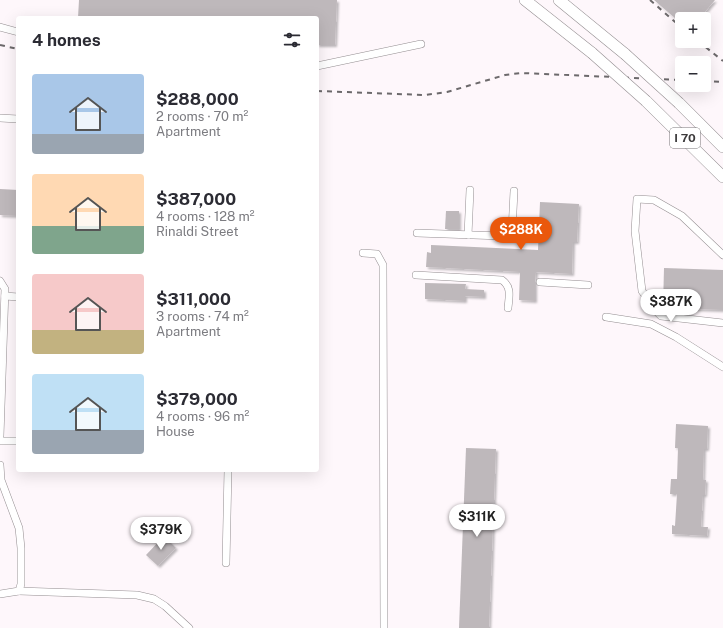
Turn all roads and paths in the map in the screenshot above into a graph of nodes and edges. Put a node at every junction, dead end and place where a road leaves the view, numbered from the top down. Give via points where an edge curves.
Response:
1 (525, 0) edge
2 (559, 0) edge
3 (0, 27) edge
4 (16, 31) edge
5 (421, 44) dead end
6 (319, 66) edge
7 (0, 118) edge
8 (16, 119) edge
9 (723, 147) edge
10 (723, 177) edge
11 (470, 190) dead end
12 (514, 191) dead end
13 (417, 232) dead end
14 (468, 235) junction
15 (363, 253) dead end
16 (723, 255) edge
17 (416, 275) dead end
18 (0, 281) edge
19 (540, 282) dead end
20 (588, 285) dead end
21 (5, 296) junction
22 (16, 297) edge
23 (508, 308) dead end
24 (661, 316) junction
25 (606, 317) dead end
26 (723, 323) edge
27 (655, 326) junction
28 (723, 367) edge
29 (0, 436) edge
30 (0, 441) edge
31 (16, 441) edge
32 (0, 464) edge
33 (228, 472) edge
34 (226, 563) dead end
35 (19, 591) junction
36 (0, 594) edge
37 (189, 628) edge
38 (384, 628) edge

1 - 10 highway, I 70, bridge via 592,52
2 - 9 highway, I 70, bridge via 625,54
3 - 4 street
5 - 6 street
7 - 8 street
11 - 14 street
12 - 14 street via 512,230 509,234
13 - 14 street
15 - 38 street via 377,254 382,265
16 - 24 street via 682,216 654,200 637,199 634,231 642,291
17 - 23 street via 502,280 509,288
18 - 21 street via 6,289
19 - 20 street
21 - 22 street
21 - 29 street
24 - 26 street
24 - 27 street
25 - 27 street
27 - 28 street
30 - 31 street
32 - 35 street via 1,480 19,528
33 - 34 street
35 - 36 street
35 - 37 street via 137,595 154,599

